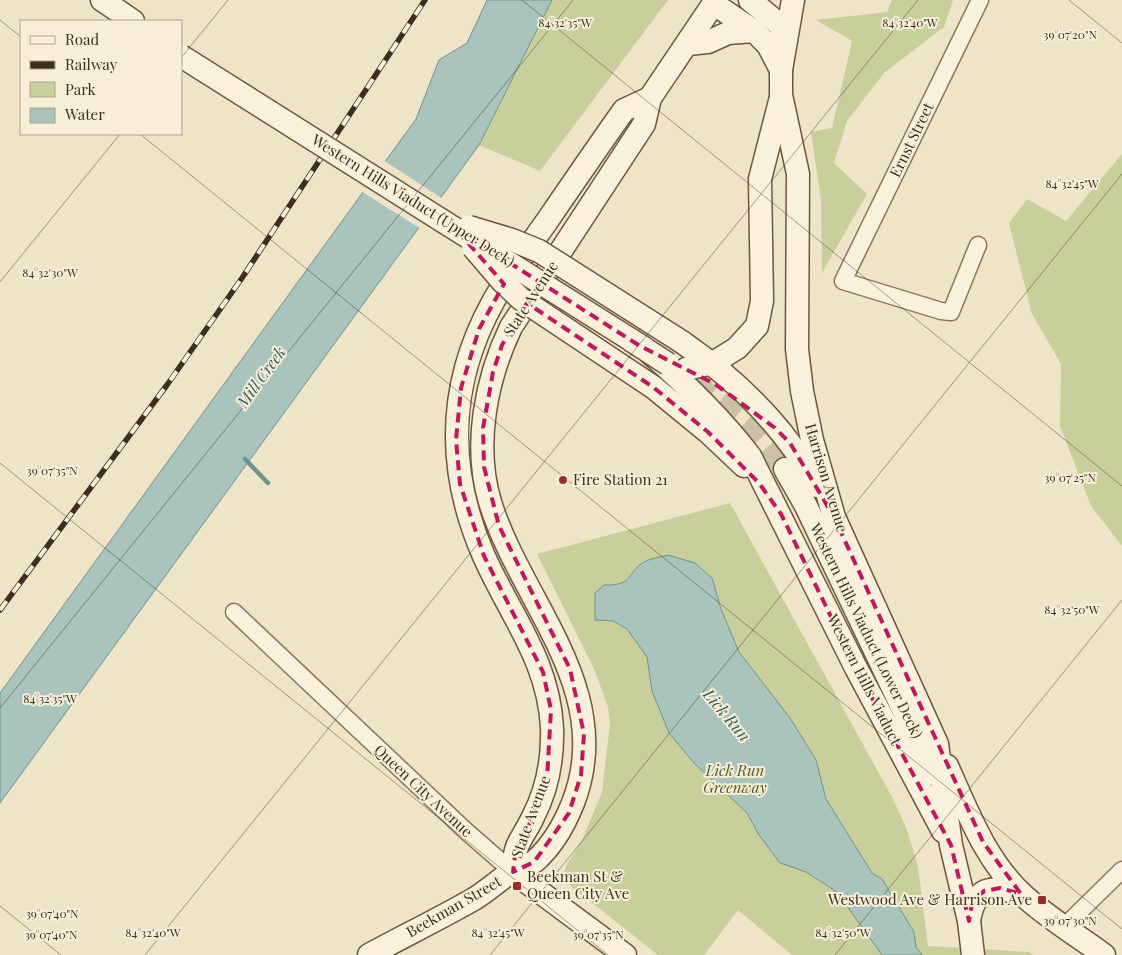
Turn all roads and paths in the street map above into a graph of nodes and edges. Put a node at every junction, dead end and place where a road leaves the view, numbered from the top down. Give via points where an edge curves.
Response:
1 (100, 0) edge
2 (750, 0) edge
3 (793, 0) edge
4 (980, 0) edge
5 (715, 2) edge
6 (130, 20) edge
7 (754, 31) junction
8 (785, 42) junction
9 (687, 44) junction
10 (182, 55) edge
11 (182, 55) edge
12 (781, 70) junction
13 (781, 95) junction
14 (650, 98) junction
15 (445, 217) junction
16 (978, 245) dead end
17 (644, 348) junction
18 (713, 363) junction
19 (677, 366) junction
20 (783, 436) junction
21 (785, 469) tunnel mouth
22 (762, 481) junction
23 (781, 514) joint
24 (834, 517) junction
25 (234, 612) dead end
26 (937, 744) junction
27 (944, 795) junction
28 (951, 845) junction
29 (1122, 870) edge
30 (512, 872) junction
31 (1021, 894) junction
32 (969, 921) junction
33 (1065, 926) junction
34 (973, 954) edge
35 (369, 955) edge
36 (625, 955) edge
37 (1104, 955) edge

1 - 6 main road
2 - 8 main road via 780,25
3 - 8 main road, Harrison Avenue
4 - 16 street, Ernst Street via 843,281 951,312
5 - 7 main road, Harrison Avenue
5 - 9 main road, State Avenue
7 - 9 main road via 728,33 708,42
7 - 12 main road, Harrison Avenue via 768,45
8 - 12 main road, Harrison Avenue
9 - 14 main road, State Avenue
10 - 15 main road, bridge
11 - 17 main road, Western Hills Viaduct (Upper Deck), bridge
12 - 13 main road, Harrison Avenue
13 - 18 main road via 760,179 762,301 757,326 748,338
13 - 24 main road, Harrison Avenue via 798,174 797,349 802,391
14 - 30 main road, State Avenue via 624,110 510,274 479,328 461,388 456,459 465,506 484,556 540,666 551,710 552,745 547,779 534,816 516,848
14 - 30 main road, State Avenue via 644,124 502,345 489,389 482,450 490,501 513,557 562,651 576,690 584,734 581,775 569,813 534,862
15 - 18 main road, bridge via 539,251
15 - 19 main road, bridge
15 - 22 main road, bridge via 521,299 653,387
17 - 19 main road, Western Hills Viaduct (Upper Deck), bridge
17 - 22 main road, Western Hills Viaduct (Upper Deck), bridge via 694,391 730,430 750,456
18 - 19 main road
18 - 20 main road
19 - 20 main road, Western Hills Viaduct (Upper Deck) via 722,389
20 - 24 main road via 813,477
21 - 27 main road, Western Hills Viaduct (Lower Deck) via 806,506
22 - 23 main road, Western Hills Viaduct (Upper Deck)
23 - 28 main road, Western Hills Viaduct via 855,666
24 - 26 main road, Harrison Avenue
25 - 30 street, Queen City Avenue
26 - 27 main road, Harrison Avenue
26 - 31 main road via 985,846
27 - 28 main road, Harrison Avenue
28 - 32 main road, Harrison Avenue
29 - 33 street
30 - 35 main road, Beekman Street via 474,899
30 - 36 main road, Queen City Avenue
31 - 32 main road via 1000,888 984,891 972,903
31 - 33 main road
32 - 34 main road, Harrison Avenue
33 - 37 main road

